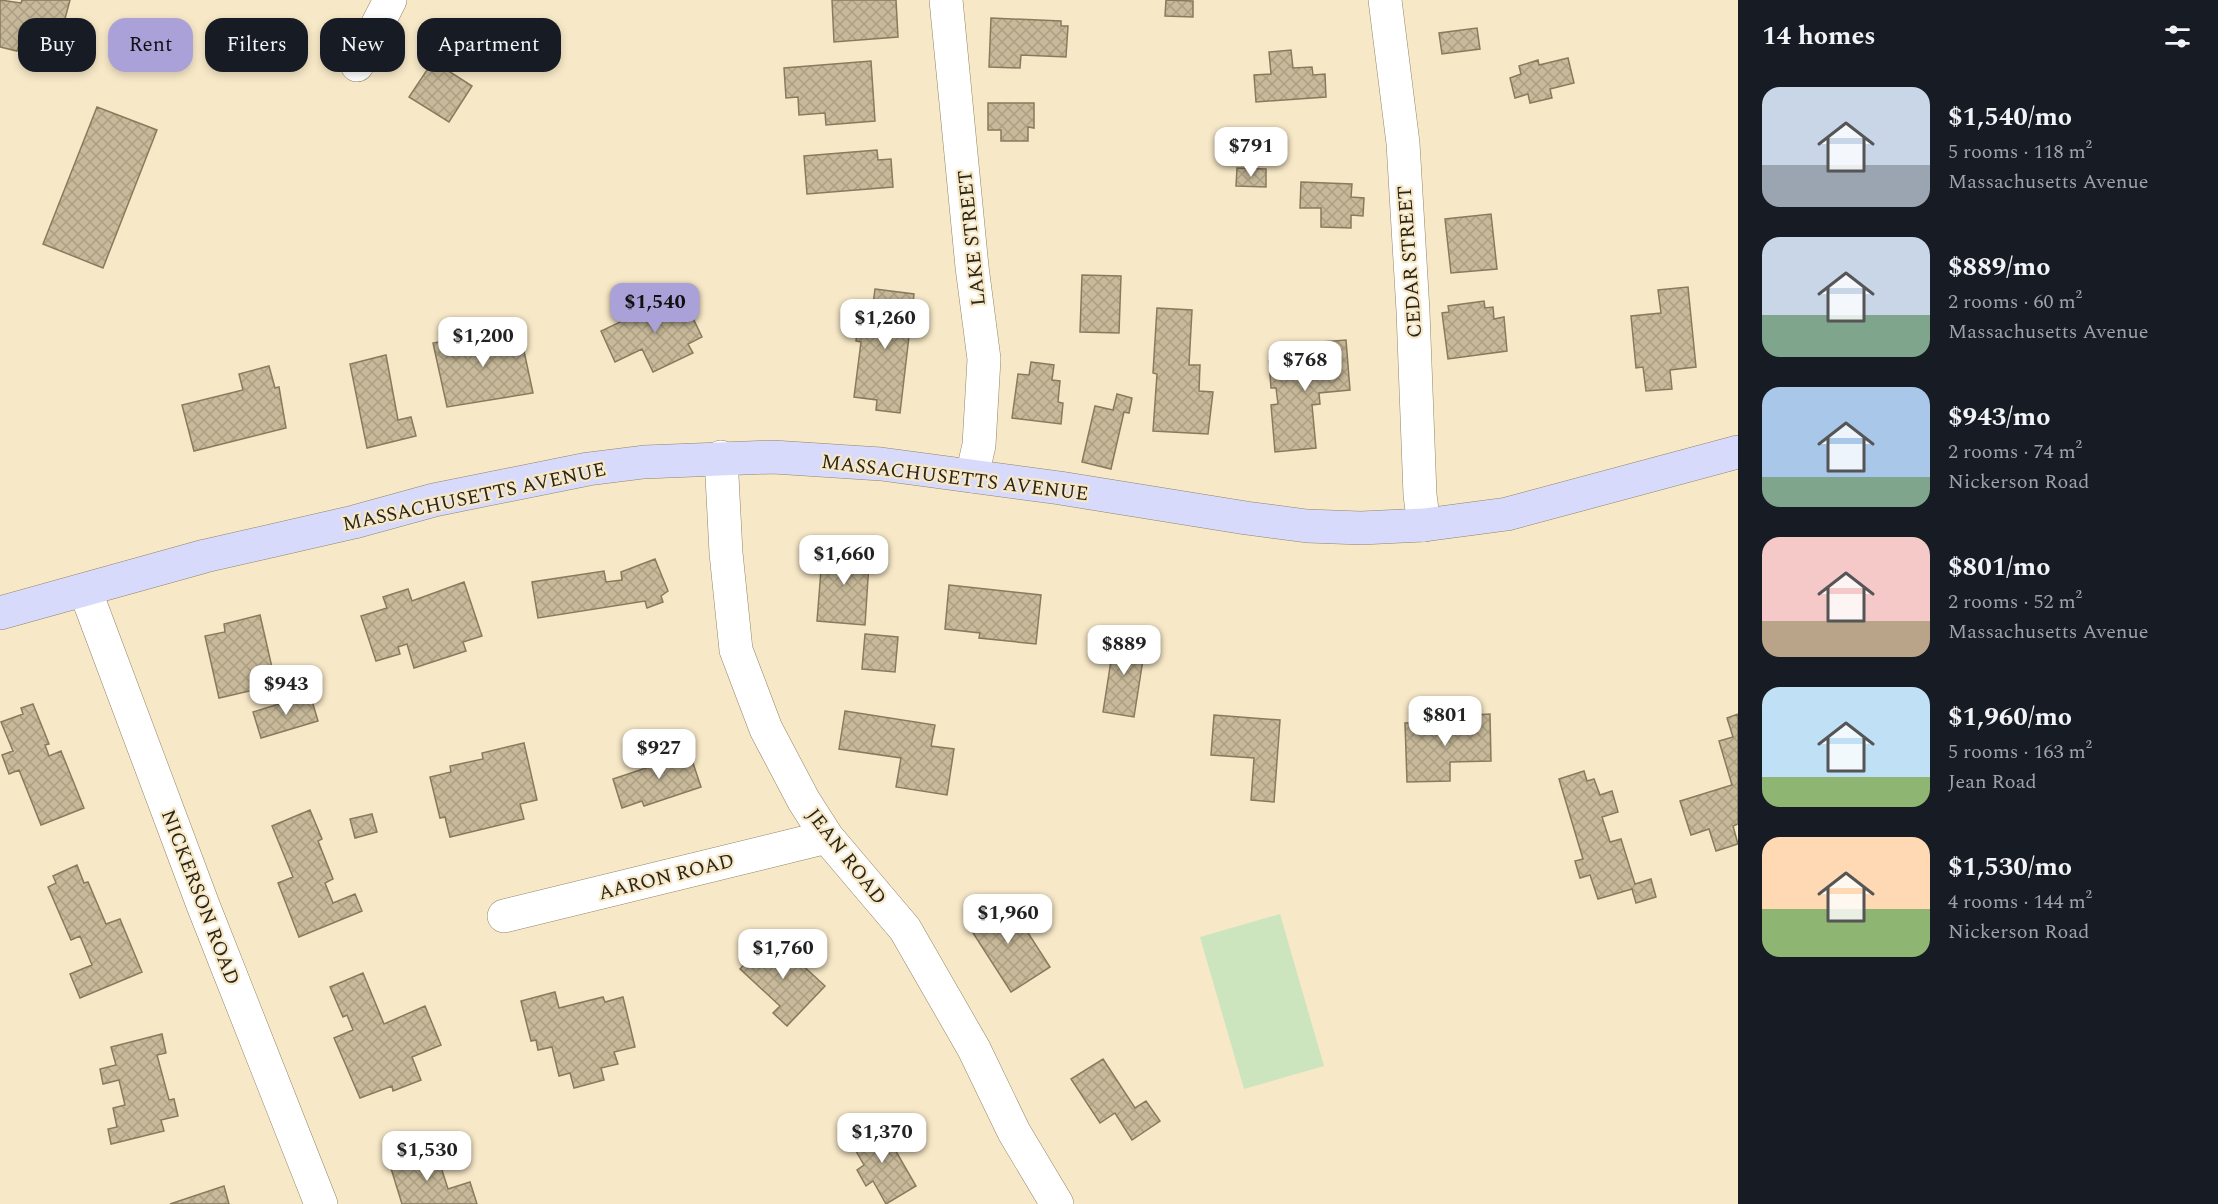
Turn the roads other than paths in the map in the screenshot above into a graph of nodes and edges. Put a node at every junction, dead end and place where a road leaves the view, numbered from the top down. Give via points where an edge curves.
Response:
1 (390, 0) edge
2 (946, 0) edge
3 (1384, 0) edge
4 (381, 18) edge
5 (1738, 452) edge
6 (722, 458) junction
7 (972, 476) junction
8 (1424, 525) junction
9 (85, 590) junction
10 (0, 613) edge
11 (827, 837) junction
12 (504, 916) dead end
13 (1046, 1200) edge
14 (321, 1204) edge

1 - 4 street
2 - 7 street, LAKE STREET via 984,359 979,445
3 - 8 street, CEDAR STREET via 1403,143
5 - 8 main road, MASSACHUSETTS AVENUE via 1507,514
6 - 7 main road, MASSACHUSETTS AVENUE via 881,464
6 - 9 main road, MASSACHUSETTS AVENUE via 588,468 205,556
6 - 11 street, JEAN ROAD via 736,650 766,729
7 - 8 main road, MASSACHUSETTS AVENUE via 1307,526
9 - 10 main road, MASSACHUSETTS AVENUE
9 - 14 street, NICKERSON ROAD
11 - 12 street, AARON ROAD
11 - 13 street, JEAN ROAD via 905,929 974,1049

